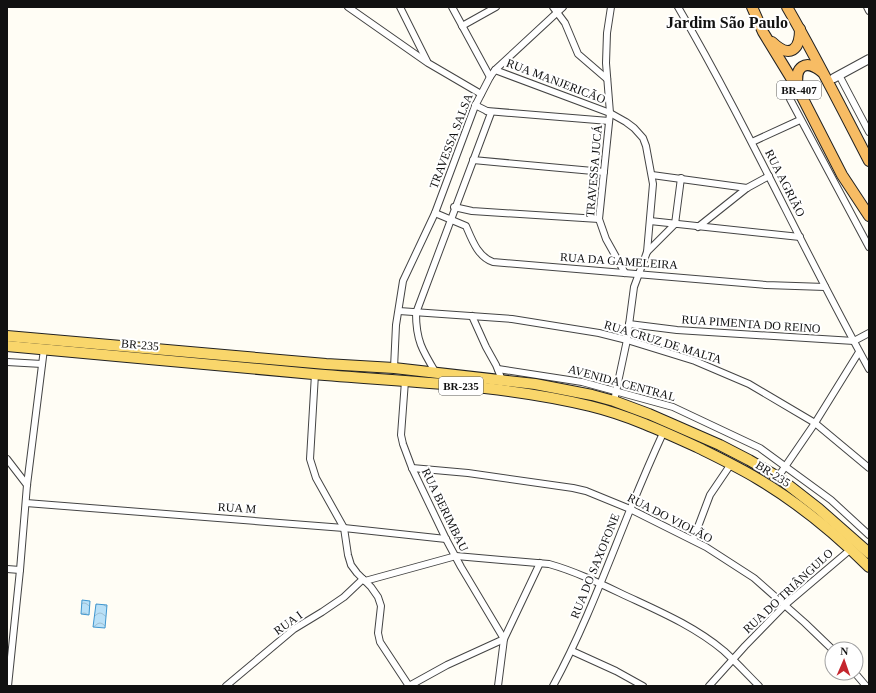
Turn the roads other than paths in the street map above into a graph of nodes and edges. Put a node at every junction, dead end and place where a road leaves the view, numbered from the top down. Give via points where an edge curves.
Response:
1 (348, 7) edge
2 (400, 7) edge
3 (452, 7) edge
4 (496, 7) edge
5 (563, 7) edge
6 (611, 7) edge
7 (678, 7) edge
8 (752, 7) edge
9 (787, 7) edge
10 (867, 7) edge
11 (555, 10) edge
12 (869, 10) edge
13 (462, 26) junction
14 (800, 29) junction
15 (763, 32) junction
16 (869, 59) edge
17 (428, 63) junction
18 (495, 70) junction
19 (823, 73) junction
20 (490, 77) junction
21 (837, 77) joint
22 (607, 79) junction
23 (799, 91) junction
24 (481, 94) junction
25 (790, 99) dead end
26 (475, 105) junction
27 (488, 112) junction
28 (610, 113) junction
29 (800, 120) junction
30 (609, 121) junction
31 (869, 132) edge
32 (752, 142) junction
33 (473, 160) junction
34 (869, 161) edge
35 (604, 172) junction
36 (652, 175) junction
37 (769, 176) junction
38 (681, 178) junction
39 (747, 188) junction
40 (454, 207) junction
41 (435, 213) junction
42 (869, 216) edge
43 (450, 219) junction
44 (598, 219) junction
45 (650, 221) junction
46 (675, 224) junction
47 (698, 227) junction
48 (800, 237) junction
49 (869, 246) edge
50 (647, 252) junction
51 (625, 273) junction
52 (639, 273) junction
53 (825, 287) junction
54 (399, 311) junction
55 (416, 313) junction
56 (472, 316) junction
57 (629, 324) junction
58 (869, 333) edge
59 (7, 336) edge
60 (626, 340) junction
61 (854, 341) junction
62 (7, 346) edge
63 (44, 349) junction
64 (859, 352) junction
65 (7, 362) edge
66 (42, 364) junction
67 (394, 368) junction
68 (498, 369) junction
69 (869, 370) edge
70 (436, 373) junction
71 (315, 374) junction
72 (502, 380) junction
73 (404, 381) junction
74 (592, 395) junction
75 (615, 397) junction
76 (590, 406) junction
77 (815, 423) junction
78 (664, 431) junction
79 (7, 459) edge
80 (731, 464) junction
81 (785, 466) junction
82 (412, 468) junction
83 (869, 468) edge
84 (778, 477) junction
85 (27, 485) junction
86 (26, 503) junction
87 (630, 509) junction
88 (344, 528) junction
89 (869, 535) edge
90 (446, 539) junction
91 (693, 540) junction
92 (850, 549) junction
93 (869, 553) edge
94 (456, 556) junction
95 (540, 563) junction
96 (869, 567) edge
97 (7, 569) edge
98 (20, 570) junction
99 (364, 580) junction
100 (600, 584) junction
101 (785, 605) junction
102 (10, 638) edge
103 (504, 640) junction
104 (824, 642) edge
105 (572, 651) junction
106 (733, 659) junction
107 (8, 686) edge
108 (226, 686) edge
109 (409, 686) edge
110 (498, 686) edge
111 (553, 686) edge
112 (643, 686) edge
113 (709, 686) edge
114 (759, 686) edge

1 - 17 street
2 - 17 street
3 - 13 street
4 - 13 street
5 - 11 street, TRAVESSA SALSA
6 - 22 street, TRAVESSA JUCÁ via 607,33
7 - 32 street, RUA AGRIÃO
8 - 15 highway, BR-407
9 - 14 highway, BR-407
10 - 12 street
11 - 18 street, TRAVESSA SALSA
11 - 22 street via 565,23 578,54
13 - 20 street
14 - 15 highway via 797,46 789,51 781,50
14 - 19 highway, BR-407
15 - 23 highway, BR-407
16 - 21 street
17 - 24 street
18 - 20 street, TRAVESSA SALSA
18 - 28 street, RUA MANJERICÃO
19 - 23 highway via 813,66 804,66 799,70
19 - 34 highway, BR-407
20 - 24 street, TRAVESSA SALSA
21 - 31 street
22 - 28 street, TRAVESSA JUCÁ
23 - 42 highway, BR-407 via 842,175
24 - 26 street, TRAVESSA SALSA
25 - 29 street
26 - 27 street
26 - 41 street, TRAVESSA SALSA
27 - 30 street
27 - 33 street
28 - 30 street, TRAVESSA JUCÁ
28 - 36 street, RUA MANJERICÃO via 626,122 643,138
29 - 32 street
29 - 49 street
30 - 35 street, TRAVESSA JUCÁ
32 - 37 street, RUA AGRIÃO
33 - 35 street
33 - 40 street
35 - 44 street, TRAVESSA JUCÁ
36 - 38 street
36 - 45 street, RUA MANJERICÃO
37 - 39 street
37 - 48 street, RUA AGRIÃO
38 - 39 street
38 - 46 street
39 - 47 street
40 - 43 street
40 - 44 street via 472,211
41 - 43 street, RUA DA GAMELEIRA
41 - 54 street via 403,281
43 - 51 street, RUA DA GAMELEIRA via 466,226 485,259 493,262
43 - 55 street
44 - 51 street, TRAVESSA JUCÁ
45 - 46 street
45 - 50 street, RUA MANJERICÃO
46 - 47 street
46 - 50 street
47 - 48 street
48 - 53 street, RUA AGRIÃO
50 - 52 street
51 - 52 street, RUA DA GAMELEIRA
52 - 53 street, RUA DA GAMELEIRA via 766,285
52 - 57 street via 634,287
53 - 61 street, RUA AGRIÃO
54 - 55 street, RUA CRUZ DE MALTA
54 - 67 street
55 - 56 street, RUA CRUZ DE MALTA
55 - 70 street via 420,345
56 - 60 street, RUA CRUZ DE MALTA via 558,326
56 - 68 street
57 - 60 street
57 - 61 street, RUA PIMENTA DO REINO
58 - 61 street
59 - 67 main road, BR-235 / BR-235
60 - 75 street
60 - 77 street, RUA CRUZ DE MALTA via 723,372 749,384
61 - 64 street, RUA AGRIÃO
62 - 63 main road, BR-235 / BR-235
63 - 66 street
63 - 71 main road, BR-235 / BR-235
64 - 69 street, RUA AGRIÃO
64 - 77 street
65 - 66 street
66 - 85 street
67 - 70 main road, BR-235 / BR-235
68 - 72 street
68 - 75 street, AVENIDA CENTRAL via 582,382
70 - 72 main road, BR-235 / BR-235
71 - 73 main road, BR-235 / BR-235
71 - 88 street via 310,460 316,478
72 - 74 main road, BR-235 / BR-235
73 - 76 main road, BR-235 / BR-235 via 493,390
73 - 82 street, RUA BERIMBAU via 401,435
74 - 75 main road, BR-235 / BR-235
74 - 76 main road
75 - 81 street, AVENIDA CENTRAL via 644,398 673,407 760,448
75 - 84 main road, BR-235 / BR-235 via 720,445
76 - 78 main road, BR-235 / BR-235
77 - 81 street
77 - 83 street, RUA CRUZ DE MALTA
78 - 80 main road, BR-235 / BR-235
78 - 87 street, RUA DO SAXOFONE
79 - 85 street
80 - 91 street via 710,496
80 - 92 main road, BR-235 / BR-235 via 795,504
81 - 84 street
81 - 89 street, AVENIDA CENTRAL via 831,500
82 - 87 street, RUA DO VIOLÃO via 573,488
82 - 90 street, RUA BERIMBAU
84 - 93 main road, BR-235 / BR-235
85 - 86 street
86 - 88 street, RUA M
86 - 98 street
87 - 91 street, RUA DO VIOLÃO
87 - 100 street, RUA DO SAXOFONE
88 - 90 street, RUA M
88 - 99 street via 351,565
90 - 94 street, RUA BERIMBAU
91 - 101 street, RUA DO VIOLÃO via 754,578
92 - 96 main road, BR-235 / BR-235
92 - 101 street, RUA DO TRIÂNGULO
94 - 95 street
94 - 99 street
94 - 103 street, RUA BERIMBAU
95 - 100 street via 562,567
95 - 103 street
97 - 98 street
98 - 102 street
99 - 108 street, RUA I via 338,601 294,629
99 - 109 street via 372,587 381,606 378,633 380,642
100 - 105 street, RUA DO SAXOFONE
100 - 106 street via 670,616 704,636
101 - 104 street, RUA DO VIOLÃO
101 - 106 street, RUA DO TRIÂNGULO
102 - 107 street
103 - 109 street via 447,665
103 - 110 street
105 - 111 street, RUA DO SAXOFONE
105 - 112 street
106 - 113 street, RUA DO TRIÂNGULO
106 - 114 street

